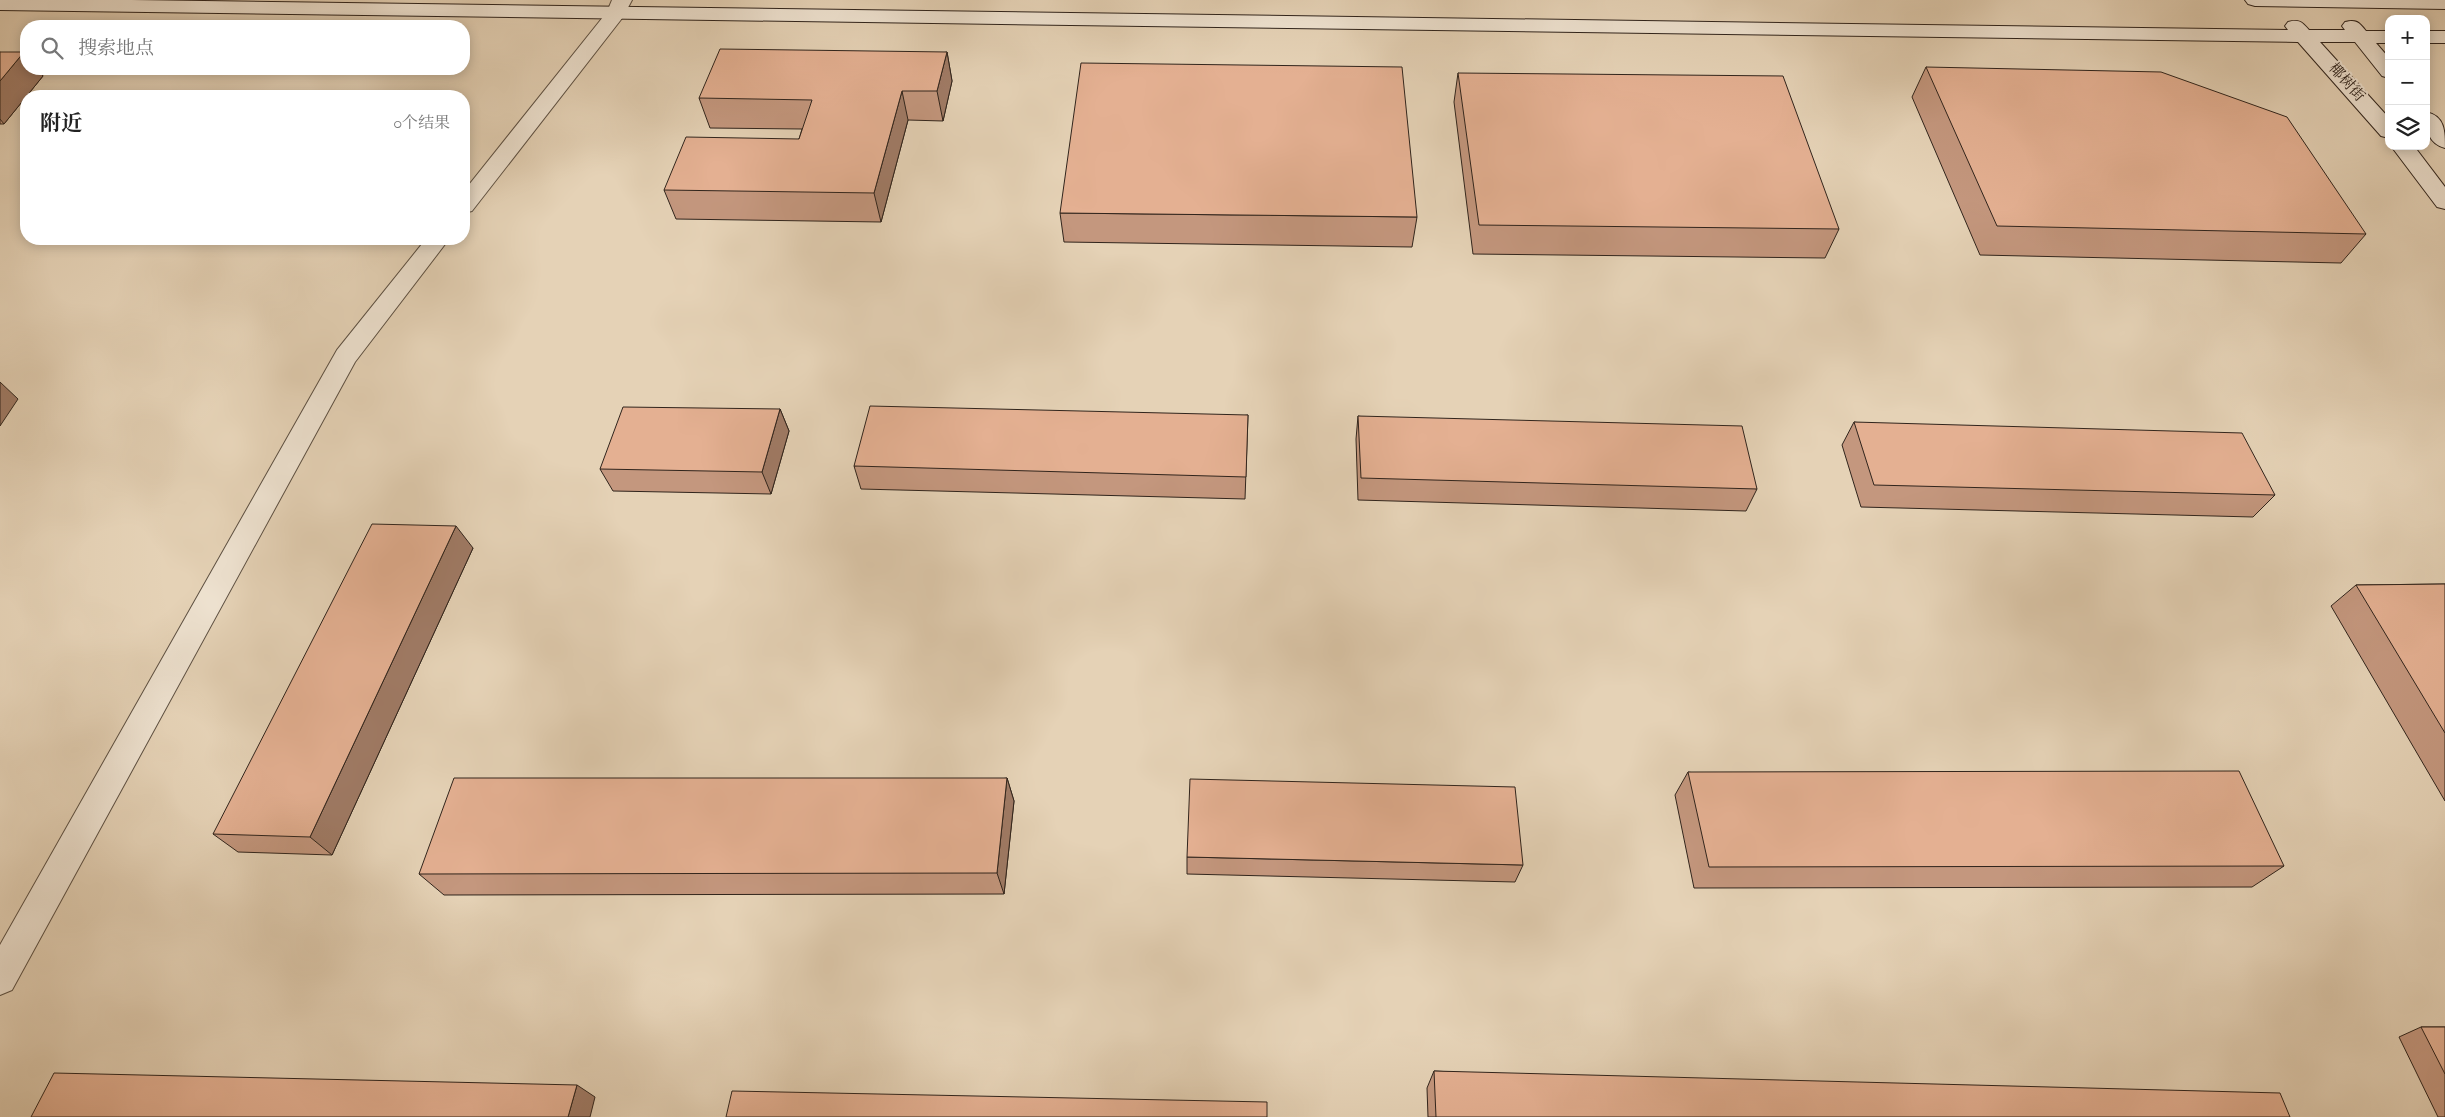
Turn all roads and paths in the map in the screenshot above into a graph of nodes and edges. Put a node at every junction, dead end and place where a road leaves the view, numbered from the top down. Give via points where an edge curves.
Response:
1 (2255, 0) edge
2 (2273, 0) edge
3 (2331, 0) edge
4 (2445, 3) edge
5 (0, 4) edge
6 (619, 6) edge
7 (2302, 35) junction
8 (2360, 36) junction
9 (2385, 36) edge
10 (2430, 37) edge
11 (2445, 37) edge
12 (2385, 67) edge
13 (2430, 123) edge
14 (2385, 127) edge
15 (2445, 142) edge
16 (2405, 150) edge
17 (470, 198) edge
18 (2445, 202) edge
19 (433, 245) edge
20 (0, 978) edge

1 - 2 street
2 - 3 street
2 - 7 street, 椰树街
3 - 4 street
3 - 8 street
5 - 6 street
6 - 7 street
6 - 17 street
7 - 8 street
7 - 14 street, 椰树街
8 - 9 street
8 - 12 street
10 - 11 street
13 - 15 street
16 - 18 street
19 - 20 street via 346,356

